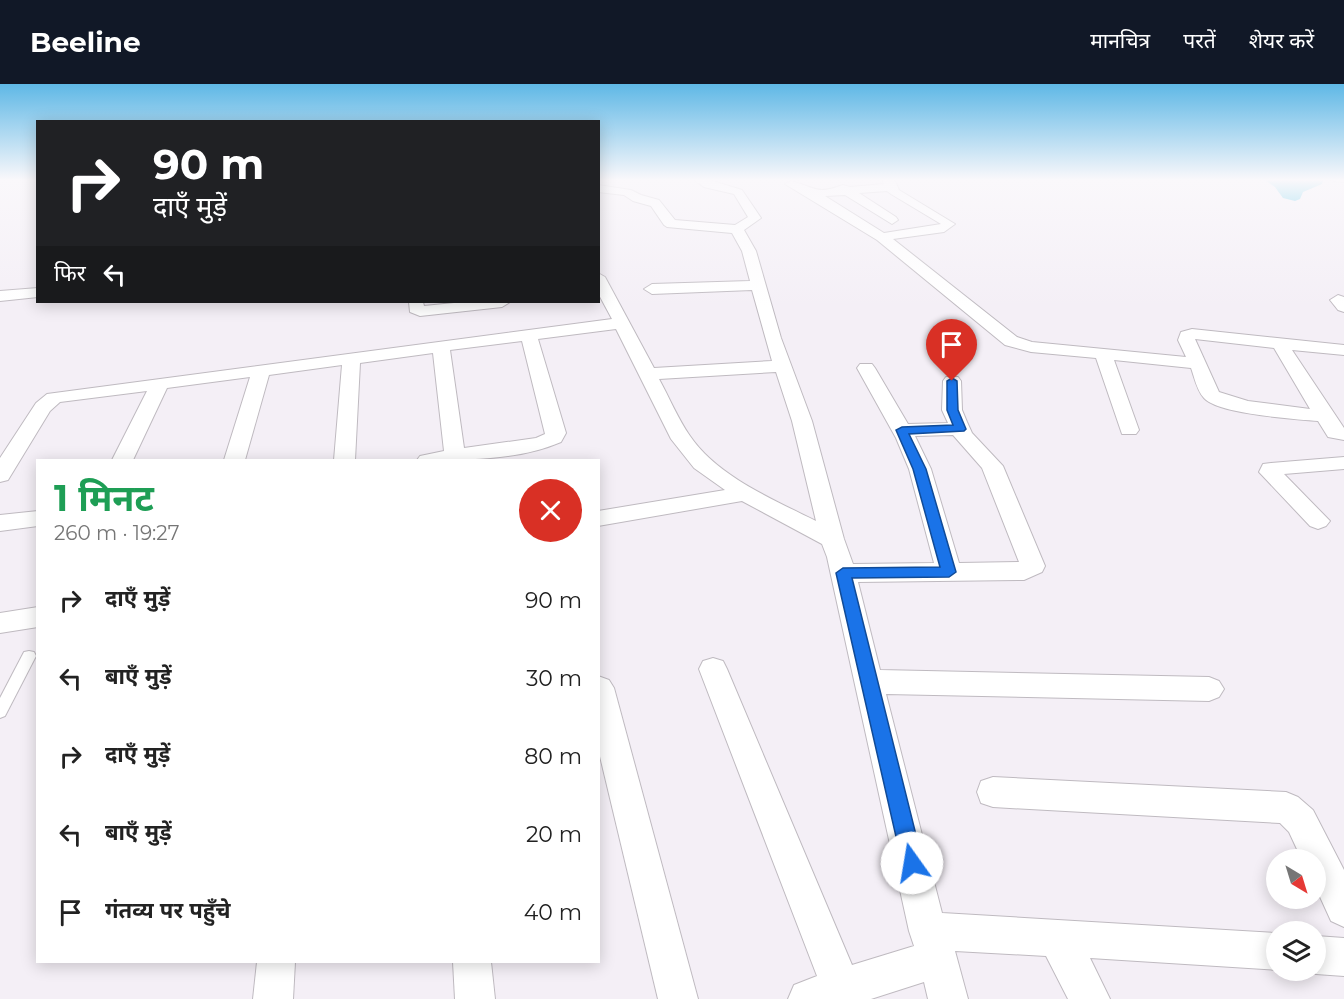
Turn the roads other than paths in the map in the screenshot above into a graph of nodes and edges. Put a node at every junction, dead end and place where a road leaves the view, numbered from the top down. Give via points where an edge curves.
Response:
1 (668, 222) edge
2 (749, 222) edge
3 (857, 222) edge
4 (945, 222) edge
5 (736, 230) junction
6 (882, 237) junction
7 (601, 285) edge
8 (759, 285) junction
9 (652, 289) dead end
10 (36, 292) edge
11 (0, 296) edge
12 (416, 303) edge
13 (493, 303) edge
14 (621, 323) junction
15 (529, 335) junction
16 (1280, 344) junction
17 (441, 346) junction
18 (1344, 350) edge
19 (1102, 354) junction
20 (351, 358) junction
21 (1198, 363) junction
22 (782, 366) junction
23 (866, 368) dead end
24 (261, 370) junction
25 (646, 374) junction
26 (952, 381) dead end
27 (160, 383) junction
28 (960, 429) junction
29 (902, 430) junction
30 (1129, 430) dead end
31 (1337, 432) edge
32 (455, 456) junction
33 (123, 459) edge
34 (235, 459) edge
35 (345, 459) edge
36 (434, 459) edge
37 (1344, 463) edge
38 (0, 475) edge
39 (745, 494) junction
40 (36, 518) edge
41 (600, 519) edge
42 (1318, 520) dead end
43 (0, 523) edge
44 (832, 539) junction
45 (949, 572) junction
46 (843, 573) junction
47 (36, 617) edge
48 (0, 623) edge
49 (29, 656) dead end
50 (713, 669) dead end
51 (870, 682) junction
52 (1209, 689) dead end
53 (600, 692) edge
54 (0, 712) edge
55 (993, 792) dead end
56 (1339, 890) edge
57 (1057, 937) junction
58 (933, 945) junction
59 (1266, 951) edge
60 (1326, 956) edge
61 (1344, 957) edge
62 (276, 963) edge
63 (472, 963) edge
64 (824, 994) edge
65 (273, 999) edge
66 (475, 999) edge
67 (678, 999) edge
68 (948, 999) edge
69 (1090, 999) edge

1 - 5 street
2 - 5 street
3 - 6 street
4 - 6 street via 949,224 944,228
5 - 8 street via 749,251
6 - 19 street via 1011,341 1031,347
7 - 14 street
8 - 9 street
8 - 22 street
10 - 11 street
12 - 13 street via 420,311
14 - 15 street
14 - 25 street
15 - 17 street
15 - 32 street via 556,433 554,438 540,444
16 - 18 street
16 - 21 street via 1192,334 1186,340
16 - 31 street
17 - 20 street
17 - 32 street
19 - 21 street
19 - 30 street
20 - 24 street
20 - 35 street
21 - 31 street via 1215,398
22 - 25 street
22 - 44 street via 802,421
23 - 29 street
24 - 27 street
24 - 34 street
25 - 39 street via 681,439 702,463
26 - 28 street via 952,410
27 - 33 street
27 - 38 street via 64,396 48,402
28 - 29 street
28 - 45 street via 992,466 1033,566 1024,571
29 - 45 street via 920,469
32 - 36 street
37 - 42 street via 1271,469 1273,476
39 - 41 street
39 - 44 street
40 - 43 street
44 - 46 street
45 - 46 street
46 - 51 street
47 - 48 street
49 - 54 lane
50 - 64 street
51 - 52 street
51 - 58 street
53 - 67 street
55 - 56 street via 1286,808 1301,821
57 - 58 street
57 - 59 street
57 - 69 street
58 - 64 street
58 - 68 street
60 - 61 street
62 - 65 street
63 - 66 street

